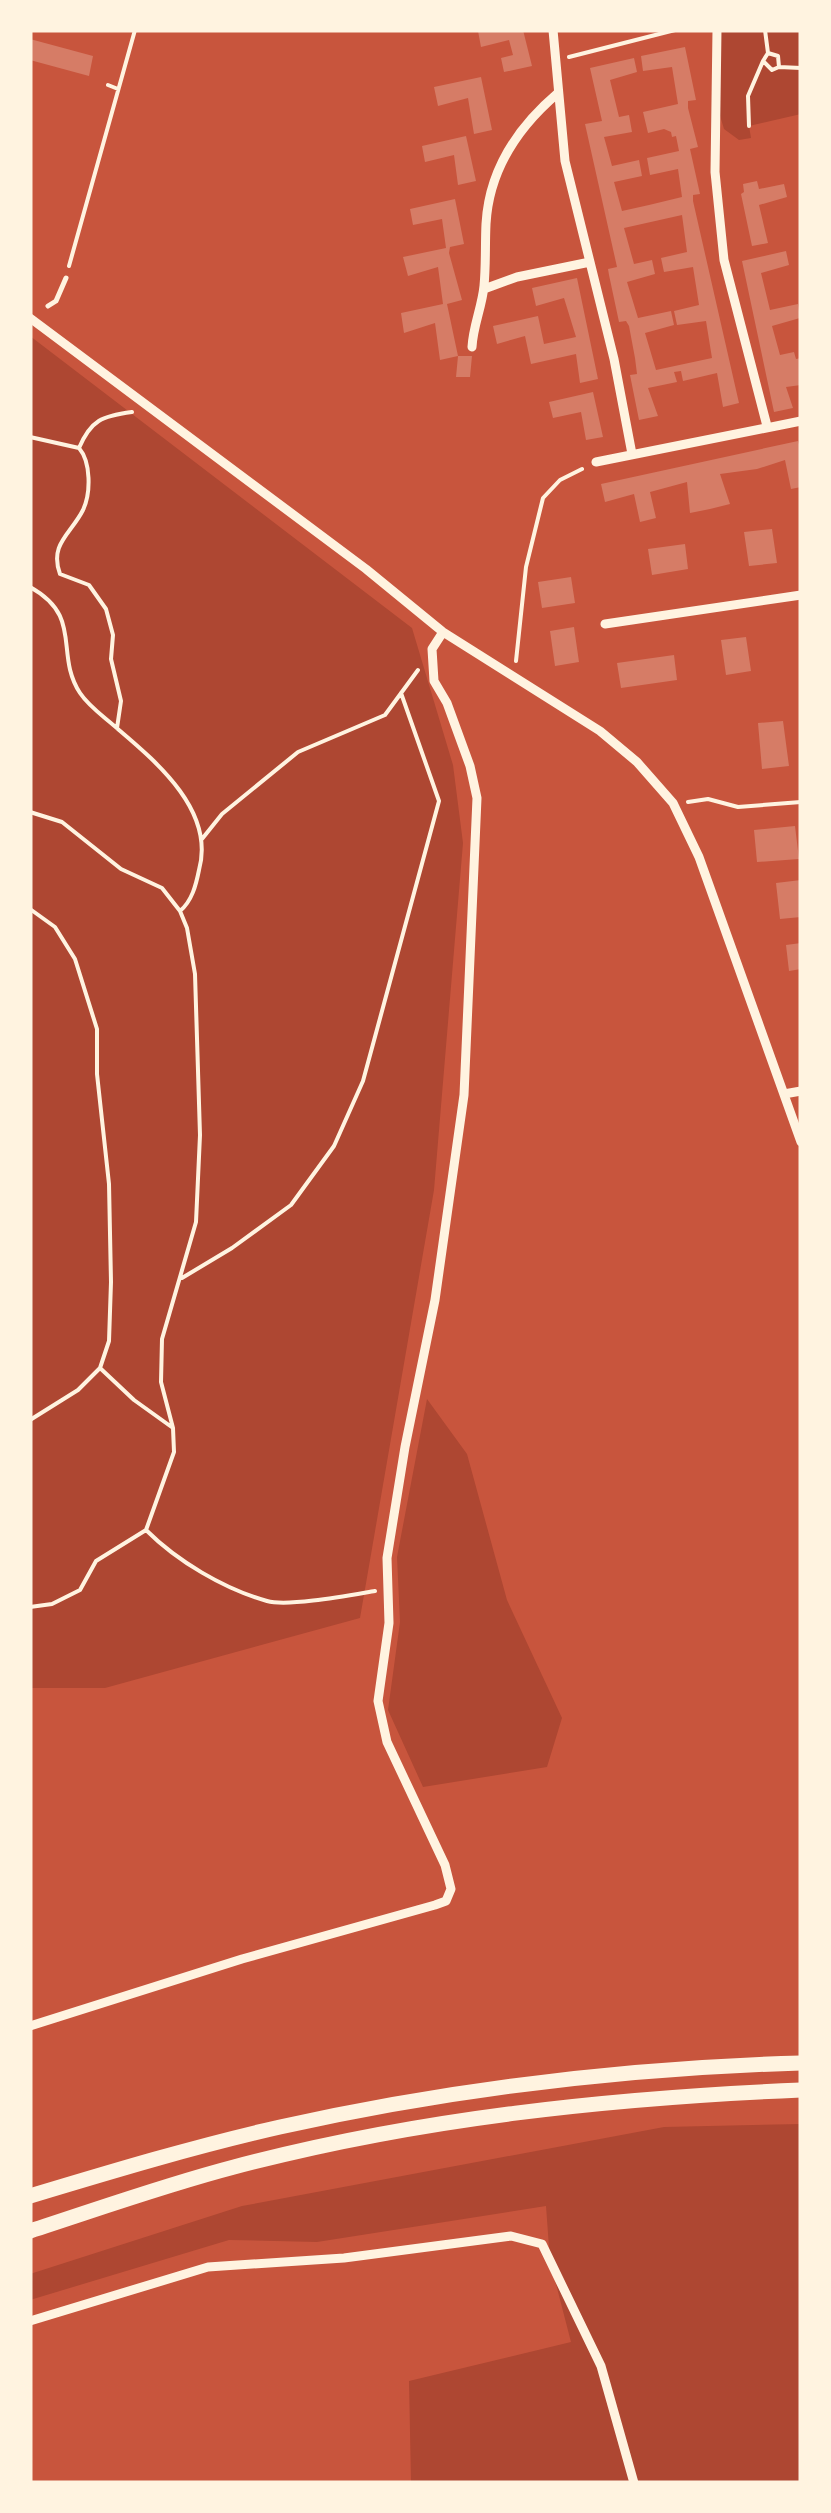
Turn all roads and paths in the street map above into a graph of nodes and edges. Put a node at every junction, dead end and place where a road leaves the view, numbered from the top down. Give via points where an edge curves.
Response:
1 (135, 30) edge
2 (553, 30) edge
3 (676, 30) edge
4 (717, 30) edge
5 (766, 30) edge
6 (768, 52) junction
7 (555, 60) junction
8 (763, 61) junction
9 (779, 67) junction
10 (801, 68) edge
11 (108, 86) dead end
12 (118, 89) junction
13 (558, 93) junction
14 (749, 126) dead end
15 (590, 262) junction
16 (66, 278) joint
17 (484, 289) junction
18 (48, 306) dead end
19 (30, 318) edge
20 (472, 347) dead end
21 (160, 414) junction
22 (801, 421) edge
23 (766, 426) junction
24 (30, 437) edge
25 (79, 448) junction
26 (632, 454) junction
27 (596, 462) joint
28 (30, 586) edge
29 (801, 595) edge
30 (605, 624) dead end
31 (442, 632) junction
32 (514, 677) junction
33 (410, 682) dead end
34 (402, 693) junction
35 (117, 728) junction
36 (801, 802) edge
37 (673, 804) junction
38 (30, 812) edge
39 (202, 839) junction
40 (30, 909) edge
41 (180, 912) junction
42 (801, 1091) edge
43 (784, 1094) junction
44 (801, 1142) edge
45 (182, 1278) junction
46 (100, 1368) junction
47 (30, 1420) edge
48 (173, 1428) junction
49 (146, 1530) junction
50 (386, 1589) junction
51 (30, 1607) edge
52 (30, 2026) edge
53 (801, 2063) edge
54 (801, 2090) edge
55 (30, 2196) edge
56 (30, 2231) edge
57 (30, 2321) edge
58 (634, 2483) edge

1 - 12 path
2 - 7 street
3 - 7 path
4 - 23 street via 715,172 724,260
5 - 6 path
6 - 8 path
6 - 9 path via 778,56
7 - 13 street
8 - 9 path via 772,70
8 - 14 path via 748,96
9 - 10 path
11 - 12 path
12 - 16 path
13 - 15 street via 564,161
13 - 17 street via 529,118 492,184
15 - 17 street
15 - 26 street
16 - 18 lane
17 - 20 street
19 - 21 street
21 - 25 path via 112,414 88,426
21 - 31 street
22 - 23 street
23 - 26 street
24 - 25 path
25 - 35 path via 88,490 83,509 59,540 56,562 60,574 88,585 106,609 121,701
26 - 27 street
27 - 32 path via 560,480 543,498 526,567
28 - 35 path via 67,628 67,666 83,698
29 - 30 street
31 - 32 street
31 - 50 street via 432,649 434,681 470,766 476,798 464,1094
32 - 37 street via 600,731
33 - 34 path
34 - 39 path via 385,715 298,752 222,814
34 - 45 path via 439,802 364,1081 334,1146 290,1205
35 - 39 path via 168,775
36 - 37 path
37 - 43 street via 699,857
38 - 41 path via 62,822 121,869 162,888
39 - 41 path via 197,879
40 - 46 path via 55,928 74,959 96,1029 111,1282 109,1342
41 - 45 path via 194,974 200,1135 196,1222
42 - 43 street
43 - 44 street
45 - 48 path via 160,1358
46 - 47 path
46 - 48 path
48 - 49 path via 170,1469
49 - 50 path via 217,1580 269,1602
49 - 51 path via 96,1561 80,1590
50 - 52 street via 380,1721 445,1865 452,1888 446,1901
53 - 55 highway via 638,2071 430,2100 282,2127
54 - 56 highway via 438,2124 235,2166
57 - 58 street via 208,2267 511,2236 542,2244 601,2366

